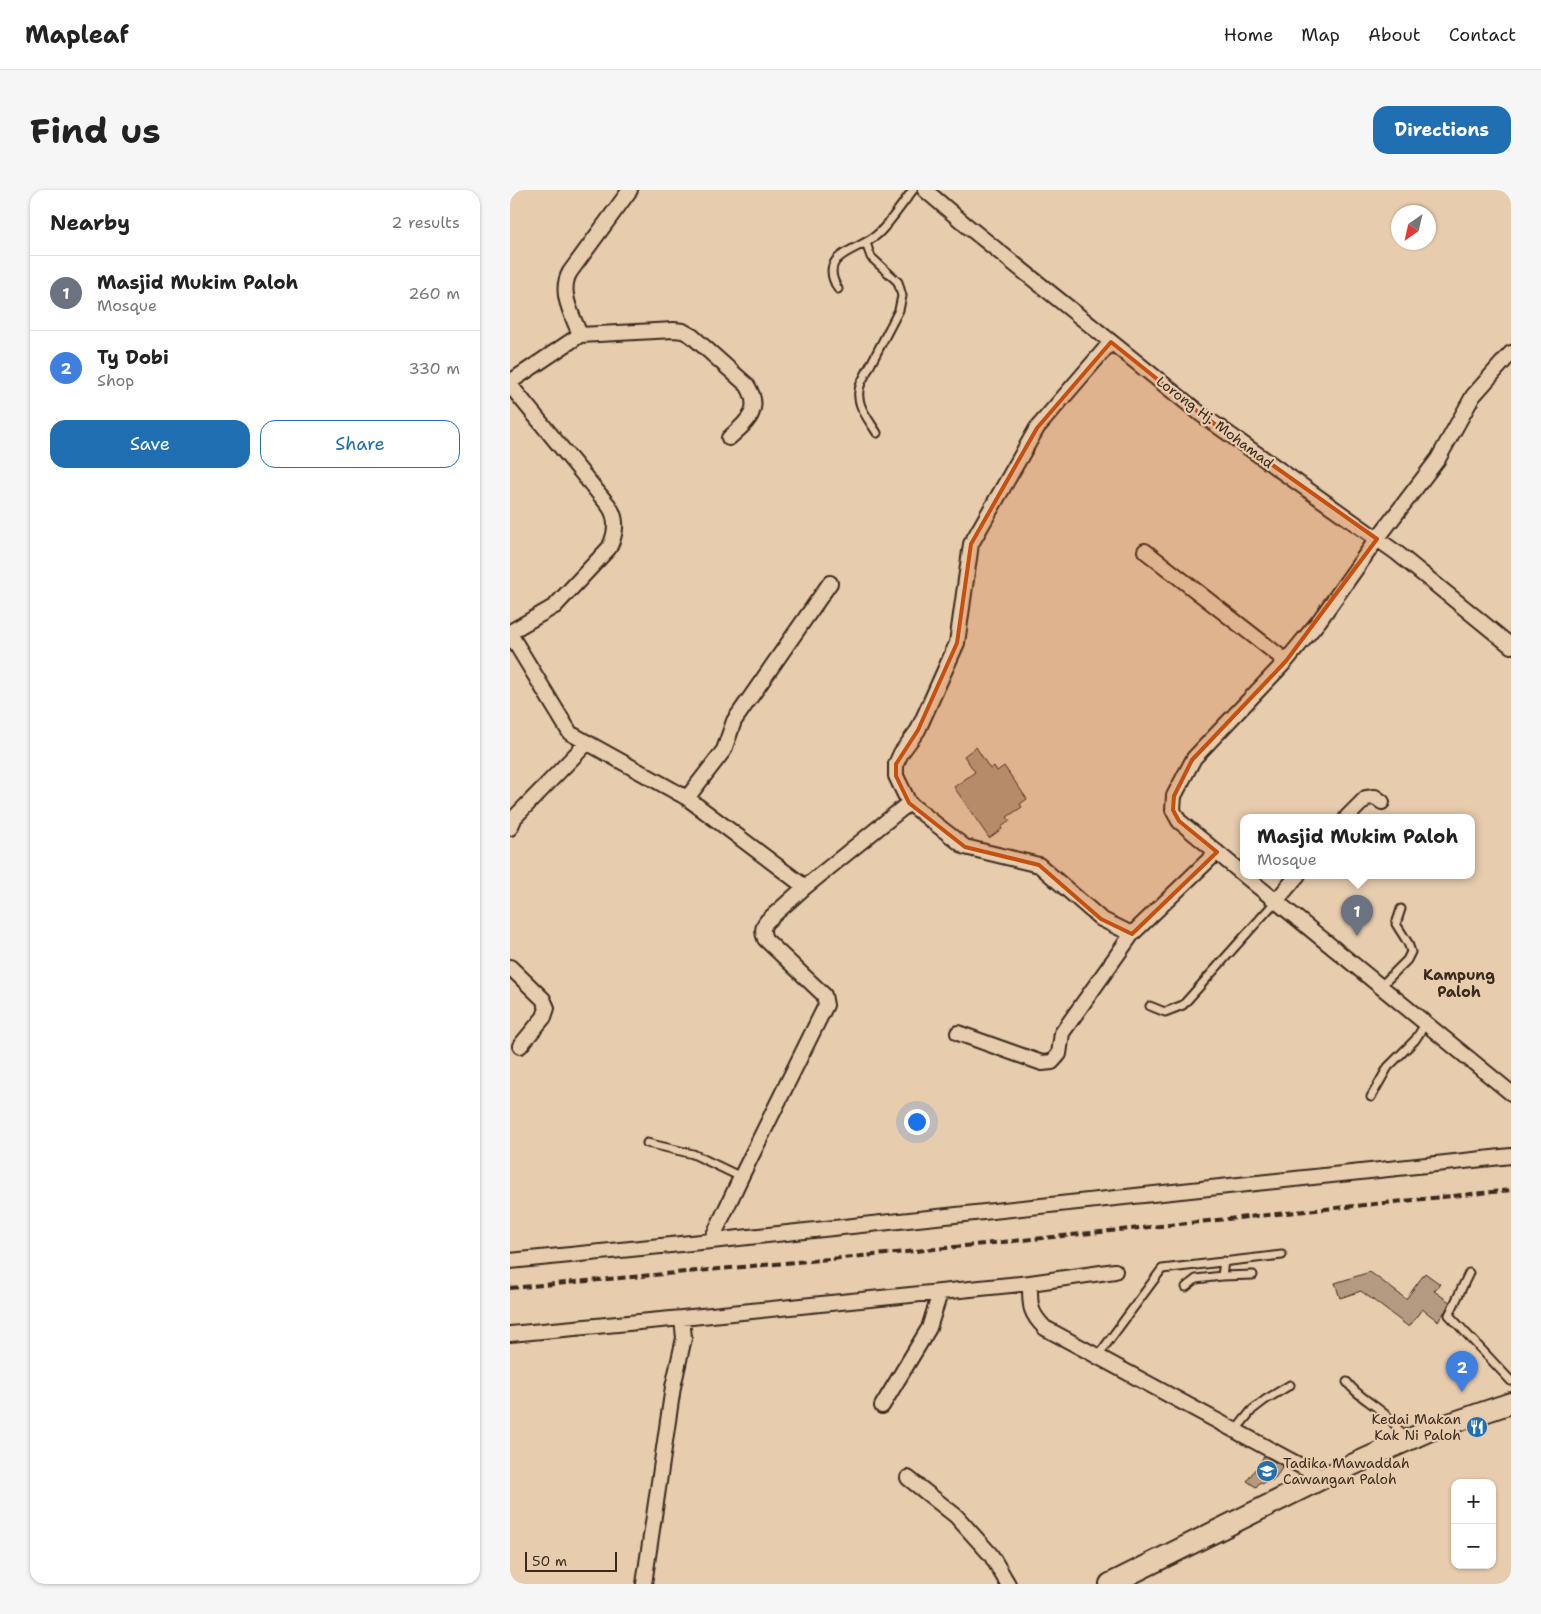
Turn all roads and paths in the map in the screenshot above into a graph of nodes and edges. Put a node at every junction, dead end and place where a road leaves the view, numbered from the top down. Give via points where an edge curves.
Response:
1 (630, 190) edge
2 (914, 190) edge
3 (925, 190) edge
4 (866, 243) junction
5 (838, 289) dead end
6 (580, 335) junction
7 (1111, 342) junction
8 (1511, 353) edge
9 (510, 384) edge
10 (877, 433) dead end
11 (729, 438) dead end
12 (1377, 539) junction
13 (1145, 551) dead end
14 (830, 583) dead end
15 (510, 633) edge
16 (1511, 646) edge
17 (1286, 661) junction
18 (587, 743) junction
19 (687, 798) junction
20 (1382, 802) dead end
21 (909, 803) junction
22 (1350, 814) edge
23 (510, 828) edge
24 (1217, 852) junction
25 (1240, 871) edge
26 (1250, 879) edge
27 (1295, 879) edge
28 (805, 887) junction
29 (1276, 901) junction
30 (1401, 909) dead end
31 (1132, 934) junction
32 (510, 967) edge
33 (1381, 986) junction
34 (1150, 1006) dead end
35 (1426, 1023) junction
36 (958, 1033) dead end
37 (520, 1046) dead end
38 (1511, 1093) edge
39 (1371, 1097) dead end
40 (647, 1143) dead end
41 (1511, 1156) edge
42 (741, 1177) junction
43 (711, 1241) junction
44 (1282, 1255) dead end
45 (510, 1261) edge
46 (1224, 1261) junction
47 (1115, 1271) dead end
48 (1468, 1273) dead end
49 (1254, 1275) dead end
50 (1222, 1276) junction
51 (1030, 1283) junction
52 (1186, 1286) dead end
53 (940, 1293) junction
54 (682, 1318) junction
55 (510, 1334) edge
56 (1097, 1357) junction
57 (1511, 1381) edge
58 (1346, 1382) dead end
59 (1290, 1385) dead end
60 (1511, 1402) edge
61 (882, 1406) dead end
62 (1235, 1431) junction
63 (1407, 1440) junction
64 (908, 1478) dead end
65 (1323, 1478) junction
66 (644, 1584) edge
67 (1008, 1584) edge
68 (1110, 1584) edge

1 - 6 street via 566,281 566,296
2 - 4 lane via 879,233
3 - 7 street, Lorong Hj. Mohamad
4 - 5 lane via 842,254 835,263 831,273
4 - 10 lane via 871,257 898,282 902,296 899,310 859,388 860,405
6 - 9 street
6 - 11 street via 674,330 692,336 747,386 754,400 751,416
7 - 12 street, Lorong Hj. Mohamad via 1202,415
7 - 21 street via 1038,428 972,544 958,644 918,730 896,764 896,776
8 - 12 street via 1473,396 1438,459
9 - 15 street via 609,506 615,523 609,548 558,602
12 - 16 street, Lorong Hj. Mohamad
12 - 17 street
13 - 17 street
14 - 19 street via 734,721 724,750
15 - 18 street via 567,730
17 - 24 street via 1194,758 1174,796 1176,818
18 - 19 street
18 - 23 street via 515,817
19 - 28 street
20 - 22 street via 1376,797 1366,798
21 - 28 street
21 - 31 street via 965,848 1042,867 1101,920
24 - 25 street
24 - 31 street
26 - 29 street
27 - 29 street
28 - 42 street via 767,921 763,934 824,995 826,1005
29 - 33 street
29 - 34 lane via 1183,1005 1166,1012
30 - 33 lane via 1396,924 1411,952
31 - 36 street via 1062,1033 1058,1054 1052,1062 1042,1063
32 - 37 street via 543,999 547,1008 544,1017
33 - 35 street
35 - 38 street
35 - 39 lane via 1417,1039 1388,1066
40 - 42 lane via 693,1154
41 - 43 street
42 - 43 street
43 - 45 street
44 - 46 lane
46 - 50 lane
46 - 56 lane via 1159,1270
47 - 51 street
48 - 57 lane via 1449,1315
49 - 50 lane
50 - 52 lane via 1196,1279
51 - 53 street
51 - 56 street via 1034,1317 1045,1328
53 - 54 street
53 - 61 street via 929,1328
54 - 55 street
54 - 66 street via 684,1338 673,1387
56 - 62 street
58 - 63 lane via 1388,1417
59 - 62 lane via 1252,1410
60 - 63 main road
62 - 65 street
63 - 65 main road
64 - 67 street via 956,1516 991,1555
65 - 68 main road

